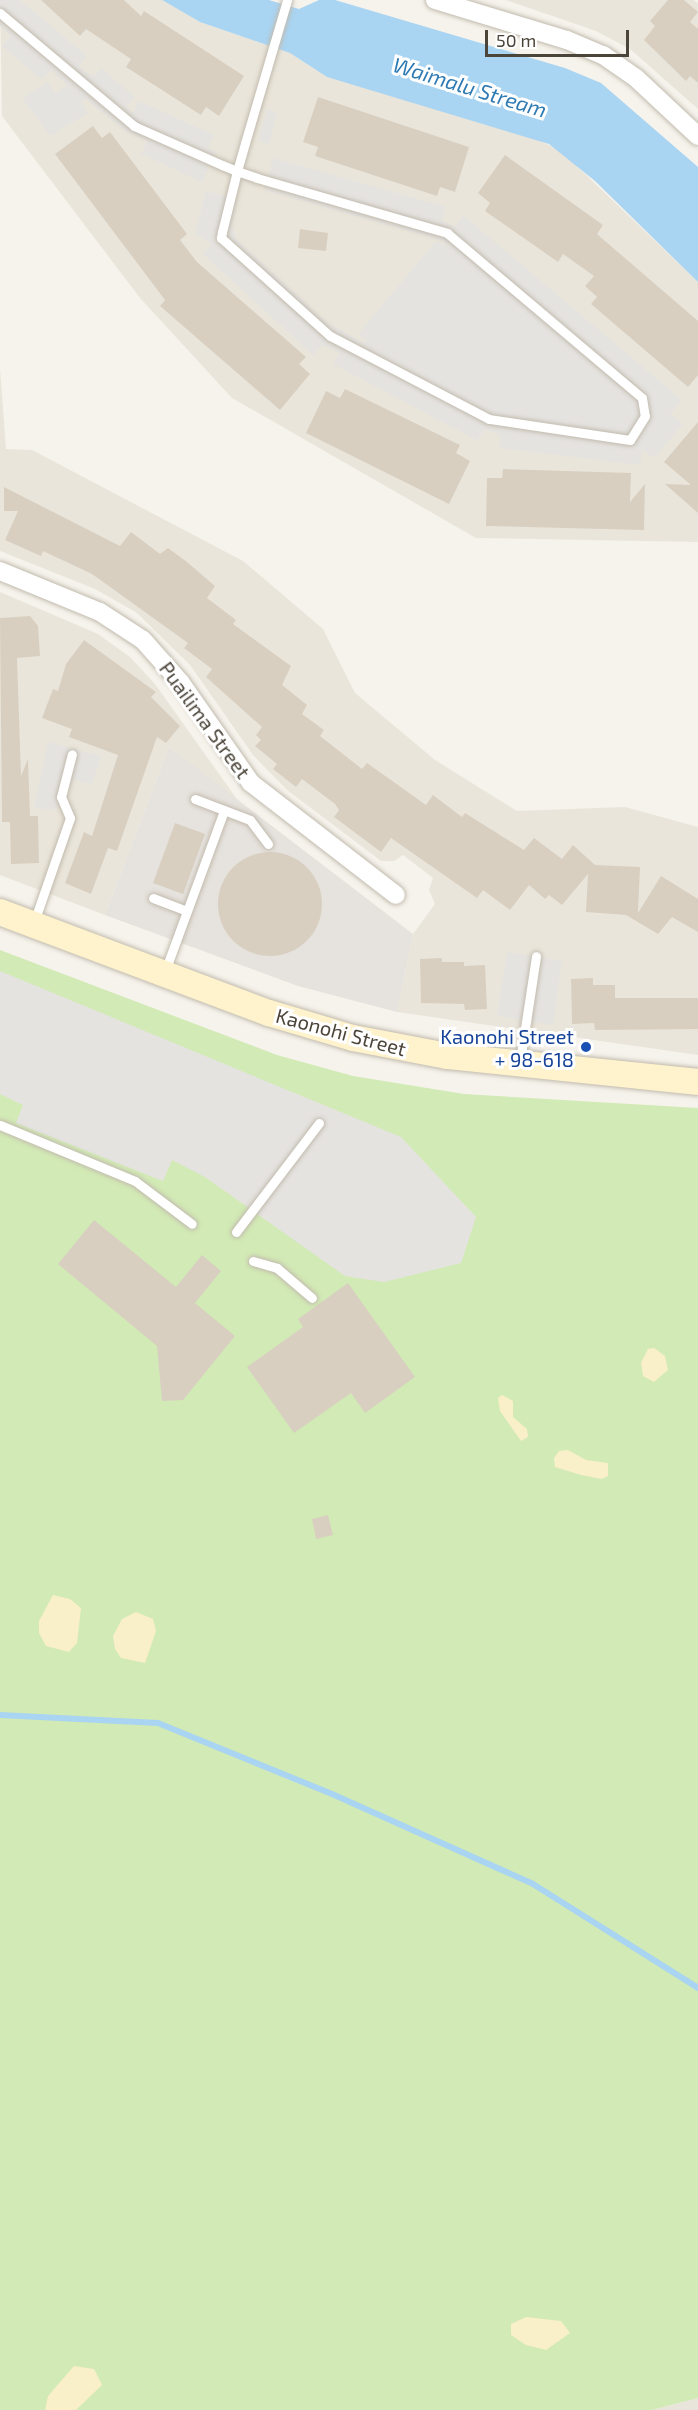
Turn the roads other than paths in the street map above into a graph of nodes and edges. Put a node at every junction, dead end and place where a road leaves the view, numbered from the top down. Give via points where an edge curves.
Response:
1 (435, 0) edge
2 (286, 2) edge
3 (0, 13) edge
4 (698, 136) edge
5 (237, 171) junction
6 (0, 571) edge
7 (72, 754) dead end
8 (195, 799) dead end
9 (224, 811) junction
10 (268, 844) dead end
11 (396, 895) dead end
12 (153, 898) dead end
13 (187, 911) junction
14 (0, 912) edge
15 (33, 924) junction
16 (536, 956) dead end
17 (164, 974) junction
18 (520, 1063) junction
19 (698, 1082) edge
20 (319, 1123) dead end
21 (0, 1125) edge
22 (192, 1224) dead end
23 (236, 1232) dead end
24 (253, 1261) dead end
25 (312, 1298) dead end

1 - 4 street via 567,40 603,55 636,78
2 - 5 lane
3 - 5 lane via 134,126
5 - 5 lane via 447,233 642,398 645,416 638,429 630,440 497,423 330,336 221,238
6 - 11 street, Puailima Street via 100,612 143,640 181,683 251,783
7 - 15 lane via 61,797 70,818
8 - 9 lane
9 - 10 lane via 256,824
9 - 13 lane
12 - 13 lane
13 - 17 lane
14 - 15 street, Kaonohi Street
15 - 17 street, Kaonohi Street
16 - 18 lane
17 - 18 street, Kaonohi Street via 269,1013 353,1038 447,1056
18 - 19 street, Kaonohi Street
20 - 23 lane
21 - 22 lane via 135,1181
24 - 25 lane via 277,1269

